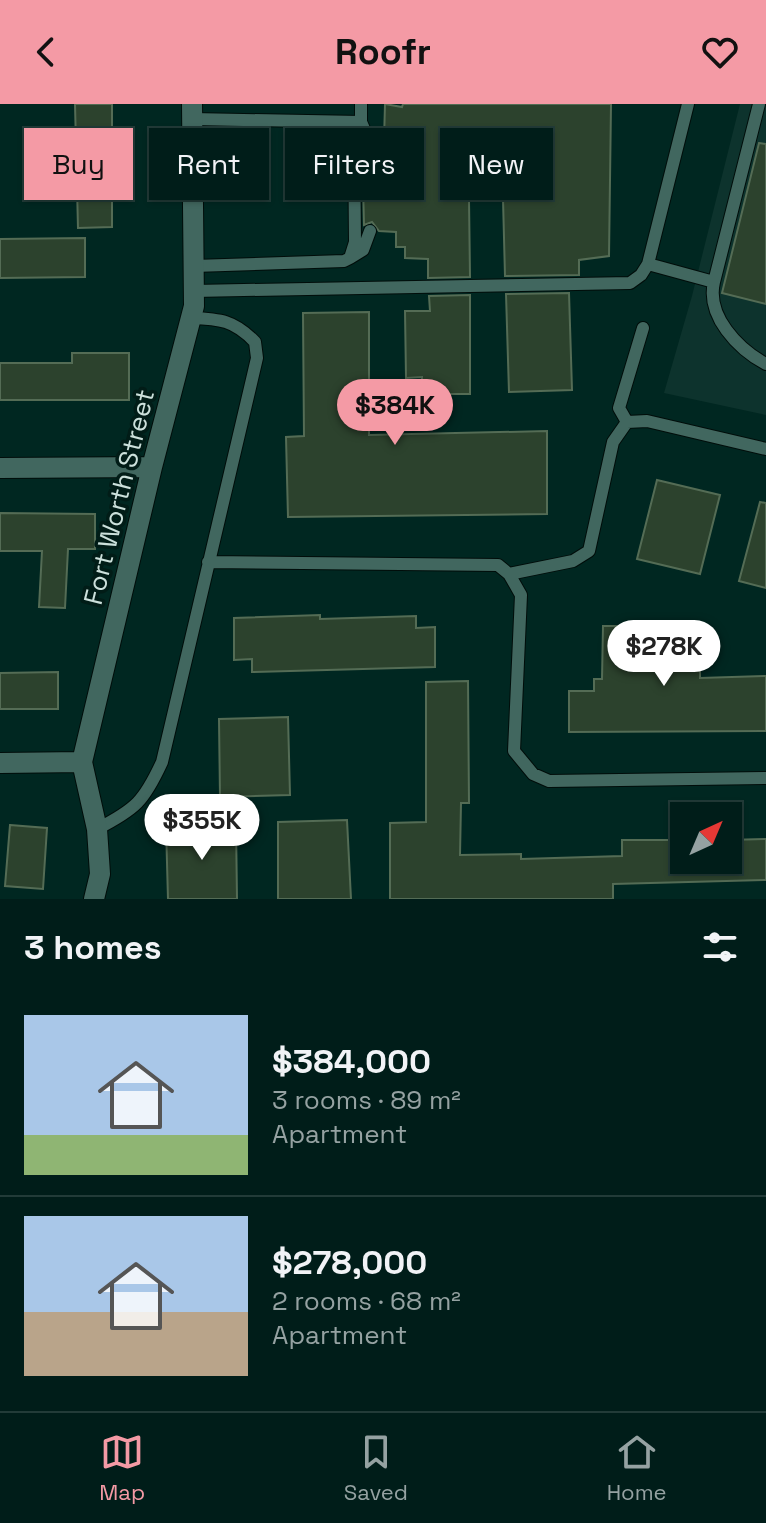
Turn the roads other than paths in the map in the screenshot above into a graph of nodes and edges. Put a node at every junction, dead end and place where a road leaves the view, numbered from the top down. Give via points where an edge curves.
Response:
1 (361, 104) edge
2 (688, 104) edge
3 (759, 104) edge
4 (192, 111) edge
5 (361, 122) junction
6 (364, 128) edge
7 (370, 231) dead end
8 (350, 258) junction
9 (648, 264) junction
10 (194, 266) junction
11 (714, 282) junction
12 (194, 291) junction
13 (191, 318) junction
14 (643, 328) dead end
15 (766, 364) edge
16 (627, 422) junction
17 (766, 449) edge
18 (152, 467) junction
19 (0, 468) edge
20 (208, 562) junction
21 (509, 574) junction
22 (82, 762) junction
23 (0, 763) edge
24 (766, 778) edge
25 (97, 829) junction
26 (94, 899) edge

1 - 5 lane
2 - 9 lane
3 - 11 lane
4 - 5 lane
4 - 10 street, Fort Worth Street
5 - 6 lane
5 - 8 lane via 354,134 355,242
7 - 8 lane via 363,250
8 - 10 lane
9 - 11 lane
9 - 12 lane via 630,283 618,285
10 - 12 street, Fort Worth Street
11 - 15 lane via 715,305 724,326
12 - 13 street, Fort Worth Street
13 - 18 street, Fort Worth Street
13 - 20 lane via 235,325 255,342 257,358
14 - 16 lane via 619,408
16 - 17 lane via 647,421
16 - 21 lane via 613,442 589,551 573,561
18 - 19 street
18 - 22 street, Fort Worth Street
20 - 21 lane via 498,565
20 - 25 lane via 162,762 137,805
21 - 24 lane via 521,595 514,751 533,774 549,781
22 - 23 street
22 - 25 street, Fort Worth Street
25 - 26 street, Fort Worth Street via 100,874

